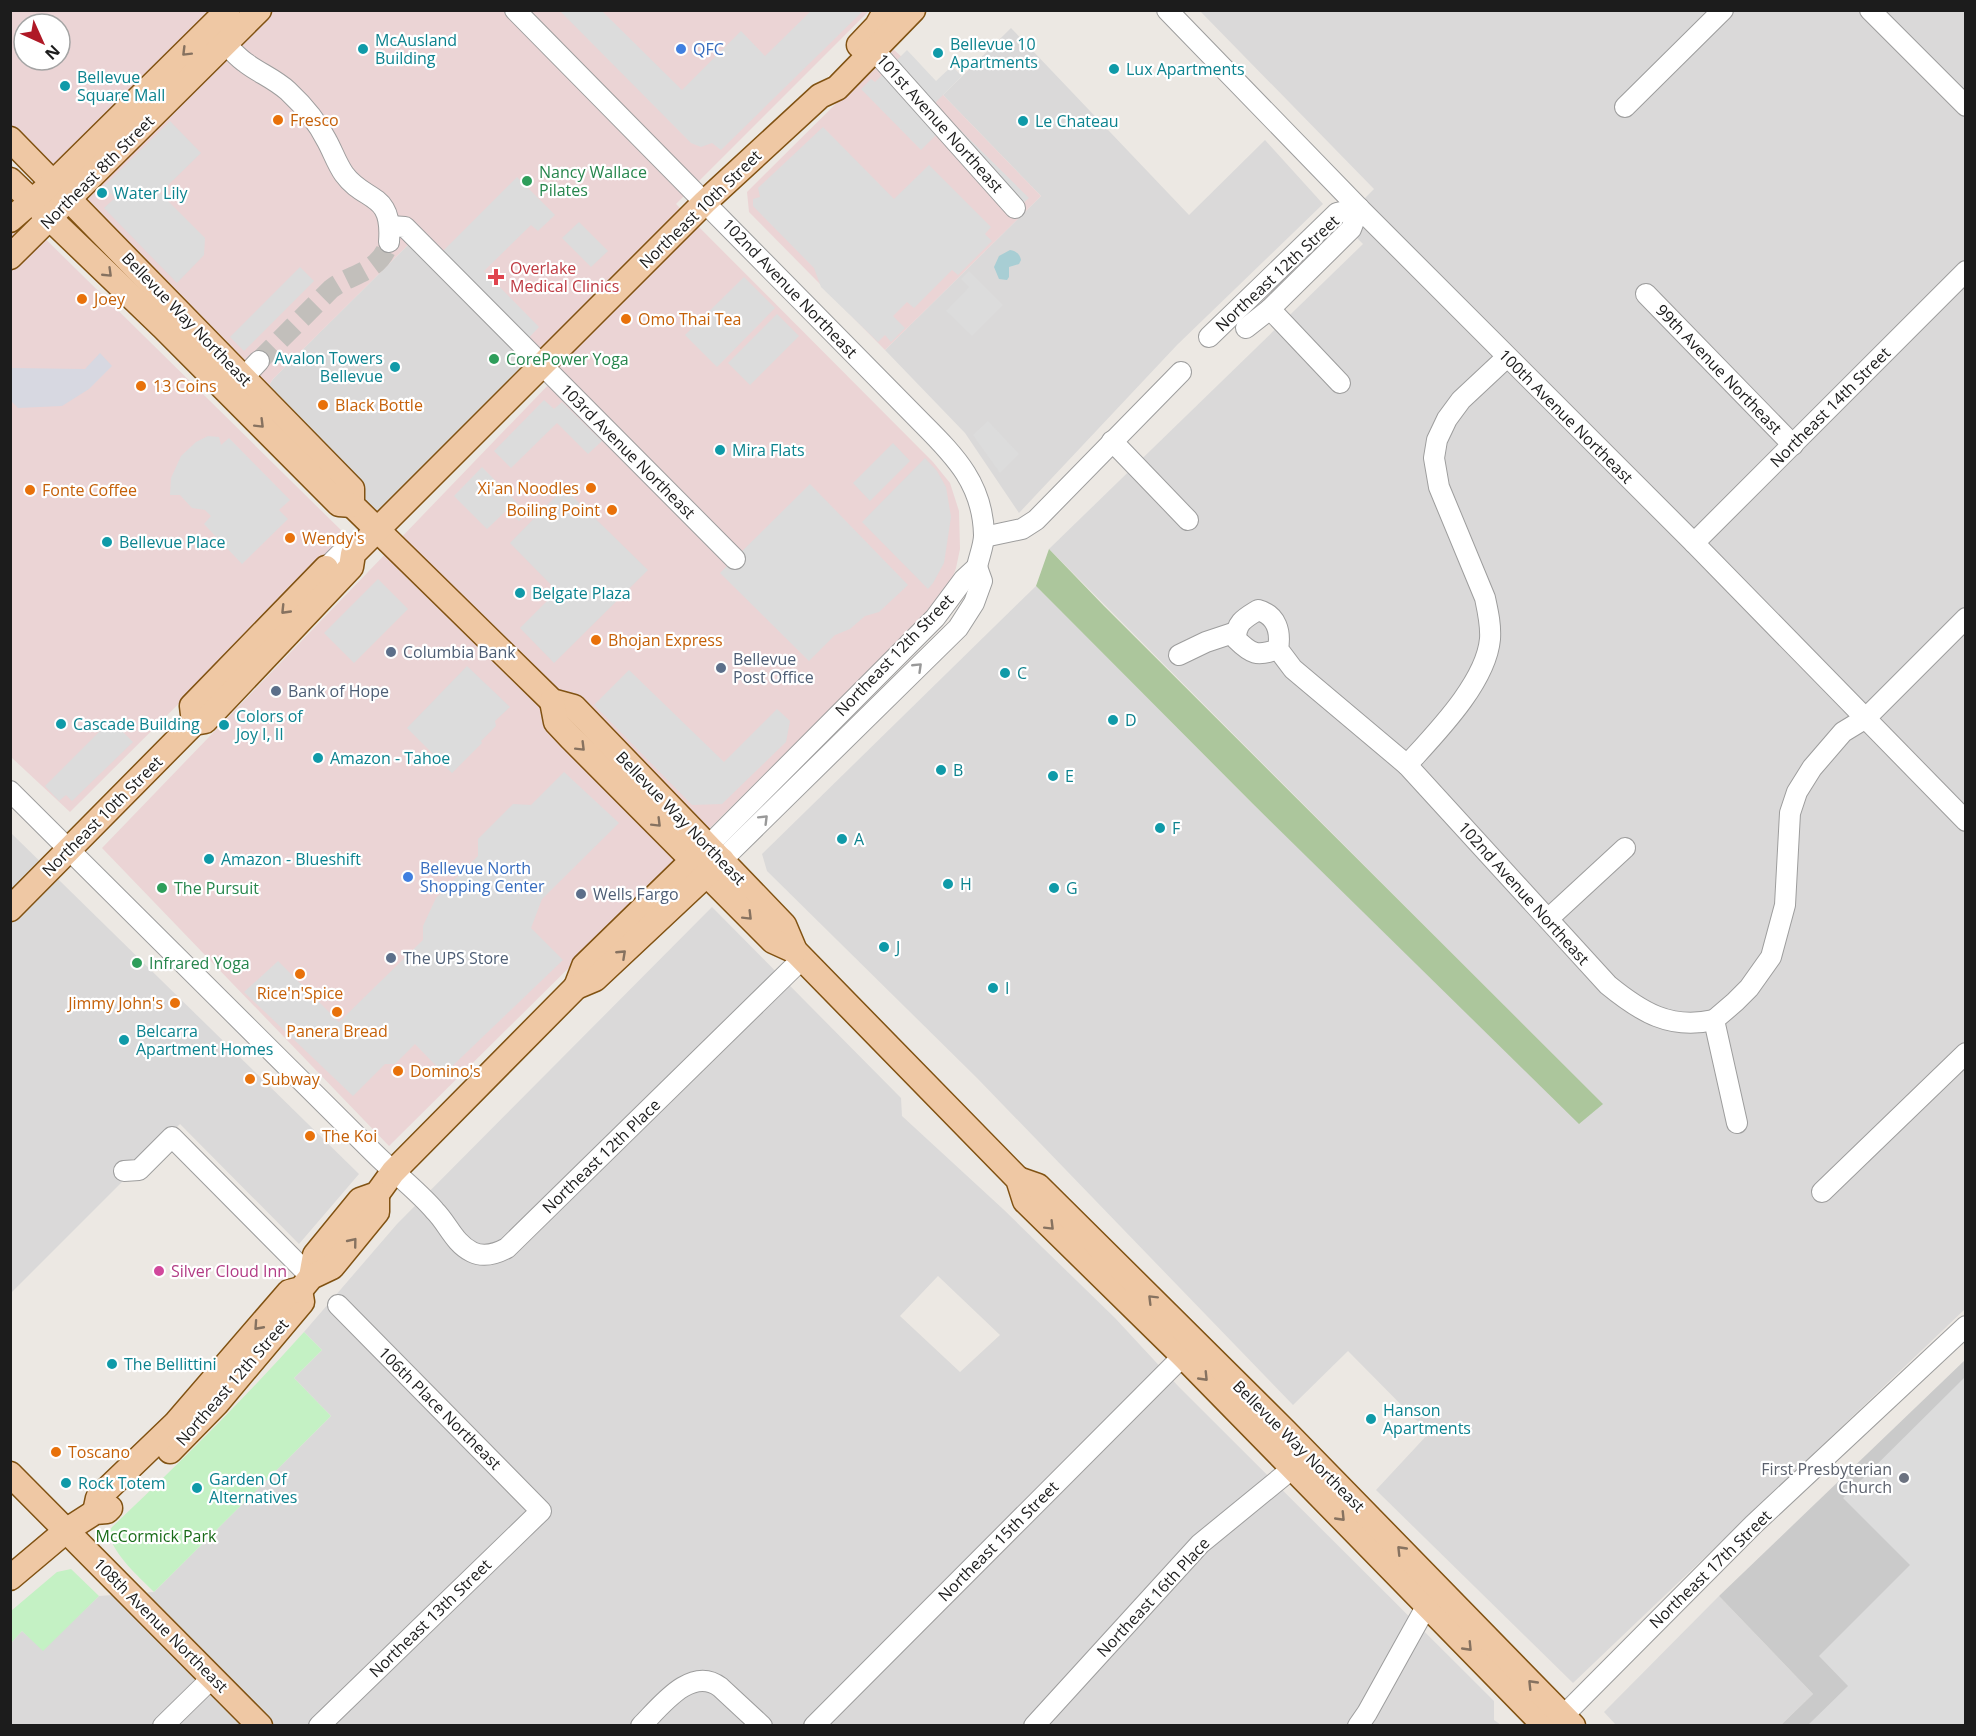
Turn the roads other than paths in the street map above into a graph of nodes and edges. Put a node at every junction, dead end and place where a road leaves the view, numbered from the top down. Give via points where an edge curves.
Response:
1 (228, 10) edge
2 (259, 10) edge
3 (515, 10) edge
4 (886, 10) edge
5 (913, 10) edge
6 (1167, 10) edge
7 (1723, 10) edge
8 (1870, 10) edge
9 (225, 44) junction
10 (870, 45) junction
11 (1965, 106) edge
12 (1625, 107) dead end
13 (10, 139) edge
14 (10, 180) edge
15 (62, 190) junction
16 (33, 201) junction
17 (705, 202) junction
18 (1015, 208) dead end
19 (1359, 208) junction
20 (50, 218) junction
21 (10, 220) edge
22 (10, 257) edge
23 (1965, 271) edge
24 (1646, 294) dead end
25 (1270, 309) junction
26 (1246, 327) dead end
27 (1209, 338) dead end
28 (1507, 357) junction
29 (542, 364) junction
30 (1181, 372) dead end
31 (1340, 383) dead end
32 (1112, 441) junction
33 (1793, 445) junction
34 (352, 505) junction
35 (1188, 520) dead end
36 (378, 530) junction
37 (984, 537) junction
38 (1694, 543) junction
39 (353, 554) junction
40 (735, 559) dead end
41 (977, 567) junction
42 (326, 568) joint
43 (1965, 618) edge
44 (1236, 632) junction
45 (1278, 649) junction
46 (897, 654) junction
47 (1179, 655) dead end
48 (1866, 717) junction
49 (194, 723) junction
50 (851, 733) junction
51 (1407, 765) junction
52 (10, 791) edge
53 (1965, 821) edge
54 (1625, 848) dead end
55 (70, 849) junction
56 (708, 860) junction
57 (10, 909) edge
58 (1548, 919) junction
59 (798, 955) junction
60 (1714, 1020) junction
61 (1965, 1053) edge
62 (1737, 1123) dead end
63 (124, 1171) dead end
64 (393, 1172) junction
65 (1018, 1179) junction
66 (1822, 1192) dead end
67 (306, 1283) junction
68 (338, 1305) dead end
69 (1965, 1326) edge
70 (1183, 1356) junction
71 (1301, 1462) junction
72 (10, 1474) edge
73 (541, 1510) joint
74 (67, 1530) junction
75 (10, 1578) edge
76 (1435, 1598) junction
77 (213, 1678) junction
78 (1560, 1722) edge
79 (163, 1725) edge
80 (260, 1725) edge
81 (319, 1725) edge
82 (641, 1725) edge
83 (762, 1725) edge
84 (814, 1725) edge
85 (1034, 1725) edge
86 (1358, 1725) edge

1 -> 15 main road, Northeast 8th Street
2 - 9 main road, Northeast 8th Street
3 - 17 street, 102nd Avenue Northeast
4 - 10 main road, Northeast 10th Street
5 - 10 main road, Northeast 10th Street
6 - 19 street, 100th Avenue Northeast
7 - 12 street
8 - 11 street
9 - 15 main road, Northeast 8th Street
9 - 29 street, 103rd Avenue Northeast via 300,104 326,139 343,173 379,202 387,215 389,234 405,227
10 - 17 main road, Northeast 10th Street via 837,88 820,96
10 - 18 street, 101st Avenue Northeast
13 - 15 main road, Bellevue Way Northeast
14 - 16 main road, Bellevue Way Northeast
15 - 16 main road, Northeast 8th Street
15 - 20 main road, Northeast 8th Street
15 - 34 main road, Bellevue Way Northeast via 252,369 352,489
16 - 20 main road, Bellevue Way Northeast
16 - 21 main road, Northeast 8th Street
17 - 29 main road, Northeast 10th Street
17 - 37 street, 102nd Avenue Northeast via 965,470 982,514
19 - 25 street, Northeast 12th Street via 1351,229
19 - 27 street, Northeast 12th Street via 1337,213
19 - 28 street, 100th Avenue Northeast
20 - 22 main road, Northeast 8th Street
20 -> 34 main road, Bellevue Way Northeast via 339,504
23 - 33 street, Northeast 14th Street
24 - 33 street, 99th Avenue Northeast
25 - 26 street, Northeast 12th Street
25 - 31 street
28 - 38 street, 100th Avenue Northeast
28 - 51 street via 1456,406 1437,440 1434,458 1439,487 1485,598 1490,642 1469,691
29 - 36 main road, Northeast 10th Street
29 - 40 street, 103rd Avenue Northeast
30 - 32 street
32 - 35 street
32 - 37 street via 1035,520 1022,528
33 - 38 street, Northeast 14th Street
34 - 36 main road, Bellevue Way Northeast
36 - 39 main road, Northeast 10th Street
36 - 56 main road, Bellevue Way Northeast via 552,701 556,722
37 - 41 street, 102nd Avenue Northeast
38 - 48 street, 100th Avenue Northeast
39 - 42 street, Northeast 10th Street via 340,554
39 - 49 main road, Northeast 10th Street via 351,567 205,721
41 - 46 street, Northeast 12th Street via 935,618
50 -> 41 street, Northeast 12th Street via 958,628 982,581
42 -> 49 main road, Northeast 10th Street via 192,706
43 - 48 street
44 - 45 street via 1236,639 1247,650 1257,654
44 - 45 street via 1240,621 1258,610 1266,612 1274,619 1280,638
44 - 47 street
45 - 51 street, 102nd Avenue Northeast via 1293,669
46 - 50 street via 895,671 859,712
46 - 56 street, Northeast 12th Street
48 - 53 street, 100th Avenue Northeast
48 - 60 street via 1826,749 1797,792 1790,813 1785,905 1771,957 1749,988
49 - 55 main road, Northeast 10th Street
56 -> 50 street, Northeast 12th Street
51 - 58 street, 102nd Avenue Northeast
52 - 55 street, Northeast 12th Place
54 - 58 street
55 - 57 main road, Northeast 10th Street
55 - 64 street, Northeast 12th Place
56 - 59 main road, Bellevue Way Northeast via 773,941
56 - 64 main road, Northeast 12th Street via 595,979 576,987
58 - 60 street, 102nd Avenue Northeast via 1608,985 1635,1005 1670,1022 1695,1024
59 - 64 street, Northeast 12th Place via 507,1248 496,1254 474,1254 464,1247 437,1212
59 - 65 main road, Bellevue Way Northeast
60 - 62 street
61 - 66 street
63 - 67 street via 139,1170 172,1137
64 - 67 main road, Northeast 12th Street via 377,1194 377,1212 332,1267
65 -> 70 main road, Bellevue Way Northeast via 1025,1201
71 -> 65 main road, Bellevue Way Northeast via 1038,1186
67 - 74 main road, Northeast 12th Street via 302,1302 217,1403 107,1511 95,1512
68 - 73 street, 106th Place Northeast
69 - 78 street, Northeast 17th Street via 1754,1524
70 -> 71 main road, Bellevue Way Northeast
70 - 84 street, Northeast 15th Street
71 - 76 main road, Bellevue Way Northeast
71 - 85 street, Northeast 16th Place via 1200,1544
72 - 74 main road, 108th Avenue Northeast
73 - 81 street, Northeast 13th Street
74 - 75 main road, Northeast 12th Street
74 - 77 main road, 108th Avenue Northeast
76 - 78 main road, Bellevue Way Northeast
76 - 86 street
77 - 79 street
77 - 80 main road, 108th Avenue Northeast
82 - 83 street via 677,1691 696,1681 714,1682

